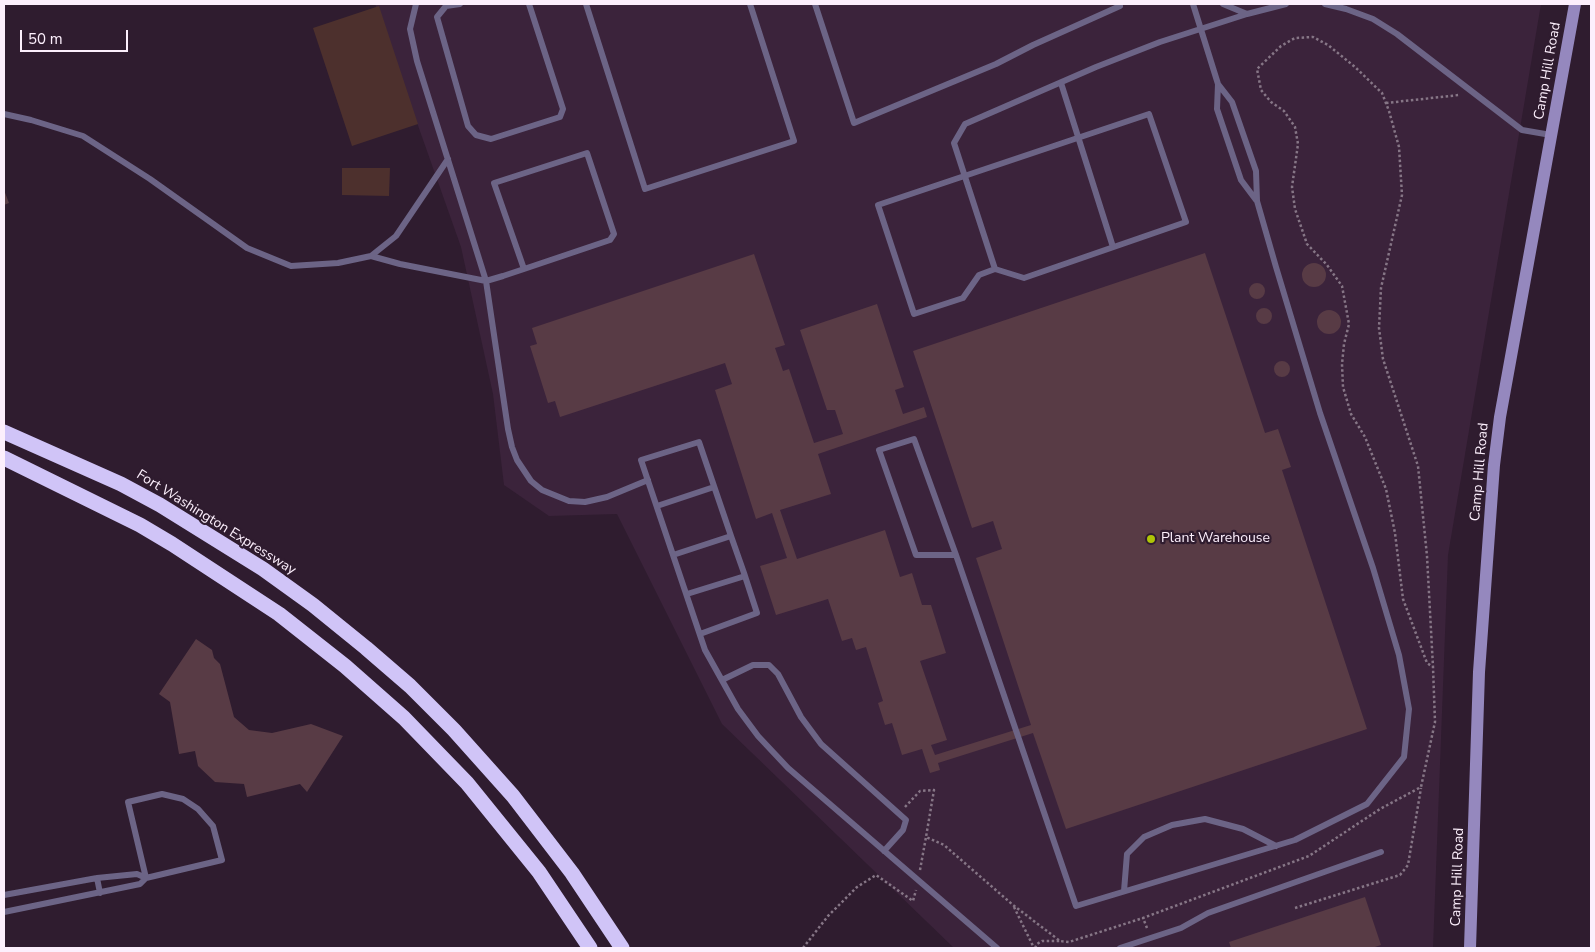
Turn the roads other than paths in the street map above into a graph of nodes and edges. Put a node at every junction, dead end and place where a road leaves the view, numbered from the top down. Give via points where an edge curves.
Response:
1 (416, 4) edge
2 (460, 4) edge
3 (529, 4) edge
4 (586, 4) edge
5 (750, 4) edge
6 (816, 4) edge
7 (1119, 4) edge
8 (1194, 4) edge
9 (1223, 4) edge
10 (1286, 4) edge
11 (1324, 4) edge
12 (1575, 4) edge
13 (1247, 14) junction
14 (1200, 28) junction
15 (1061, 83) junction
16 (1218, 84) junction
17 (4, 114) edge
18 (1551, 135) junction
19 (1078, 138) junction
20 (448, 159) junction
21 (965, 176) junction
22 (1257, 201) junction
23 (1113, 247) junction
24 (371, 256) junction
25 (524, 269) junction
26 (995, 269) junction
27 (486, 280) junction
28 (4, 432) edge
29 (4, 458) edge
30 (648, 480) junction
31 (714, 487) junction
32 (657, 506) junction
33 (731, 536) junction
34 (673, 555) junction
35 (956, 556) junction
36 (745, 576) junction
37 (687, 594) junction
38 (700, 634) junction
39 (722, 680) junction
40 (1276, 846) junction
41 (884, 851) junction
42 (1381, 852) dead end
43 (97, 878) junction
44 (146, 878) junction
45 (1124, 891) junction
46 (100, 893) junction
47 (4, 895) edge
48 (4, 912) edge
49 (590, 948) edge
50 (622, 948) edge
51 (997, 948) edge
52 (1120, 948) edge
53 (1470, 948) edge

1 - 20 lane via 410,29 416,61
2 - 3 lane via 446,6 437,17 468,126 476,135 491,139 560,118 563,109
4 - 5 lane via 645,189 794,141
6 - 7 lane via 854,124 996,64
8 - 14 lane
9 - 13 lane
10 - 13 lane
11 - 18 lane via 1373,20 1397,34 1522,130
12 - 18 street, Camp Hill Road
13 - 14 lane
14 - 15 lane
14 - 16 lane
15 - 19 lane
15 - 21 lane via 965,124 954,143
16 - 22 lane via 1232,102 1256,171
16 - 22 lane via 1217,109 1241,180
17 - 24 lane via 83,136 247,248 292,266 338,263
18 - 53 street, Camp Hill Road via 1494,465 1480,672
19 - 21 lane
19 - 23 lane
19 - 23 lane via 1149,114 1186,222
20 - 24 lane via 396,236
20 - 27 lane
21 - 26 lane
21 - 26 lane via 878,205 914,314 963,298 979,275
22 - 40 lane via 1320,413 1373,568 1399,655 1409,709 1404,757 1368,804
23 - 26 lane via 1024,278
24 - 27 lane
25 - 25 lane via 610,240 614,234 587,153 494,183
25 - 27 lane
27 - 30 lane via 512,447 519,465 531,481 556,497 585,502 607,497
28 - 50 highway, Fort Washington Expressway via 160,505 263,568 366,648 454,730 513,796 572,873
29 - 49 highway via 156,535 279,614 345,666 404,718 467,783 539,872
30 - 31 lane via 641,460 699,442
30 - 32 lane
31 - 32 lane
31 - 33 lane
32 - 34 lane
33 - 34 lane
33 - 36 lane
34 - 37 lane
35 - 35 lane via 914,439 879,450 916,555
35 - 45 lane via 1076,906
36 - 37 lane
36 - 38 lane via 757,613
37 - 38 lane
38 - 39 lane
39 - 41 lane via 738,709 774,754
39 - 41 lane via 753,665 769,665 778,674 801,718 821,744 906,820 903,830
40 - 45 lane
40 - 45 lane via 1243,829 1205,819 1172,825 1144,837 1127,854
41 - 51 lane
42 - 52 lane
43 - 44 lane via 137,874
43 - 46 lane
43 - 47 lane
44 - 44 lane via 222,860 213,826 198,809 183,799 162,794 128,802
44 - 46 lane via 140,884
46 - 48 lane

